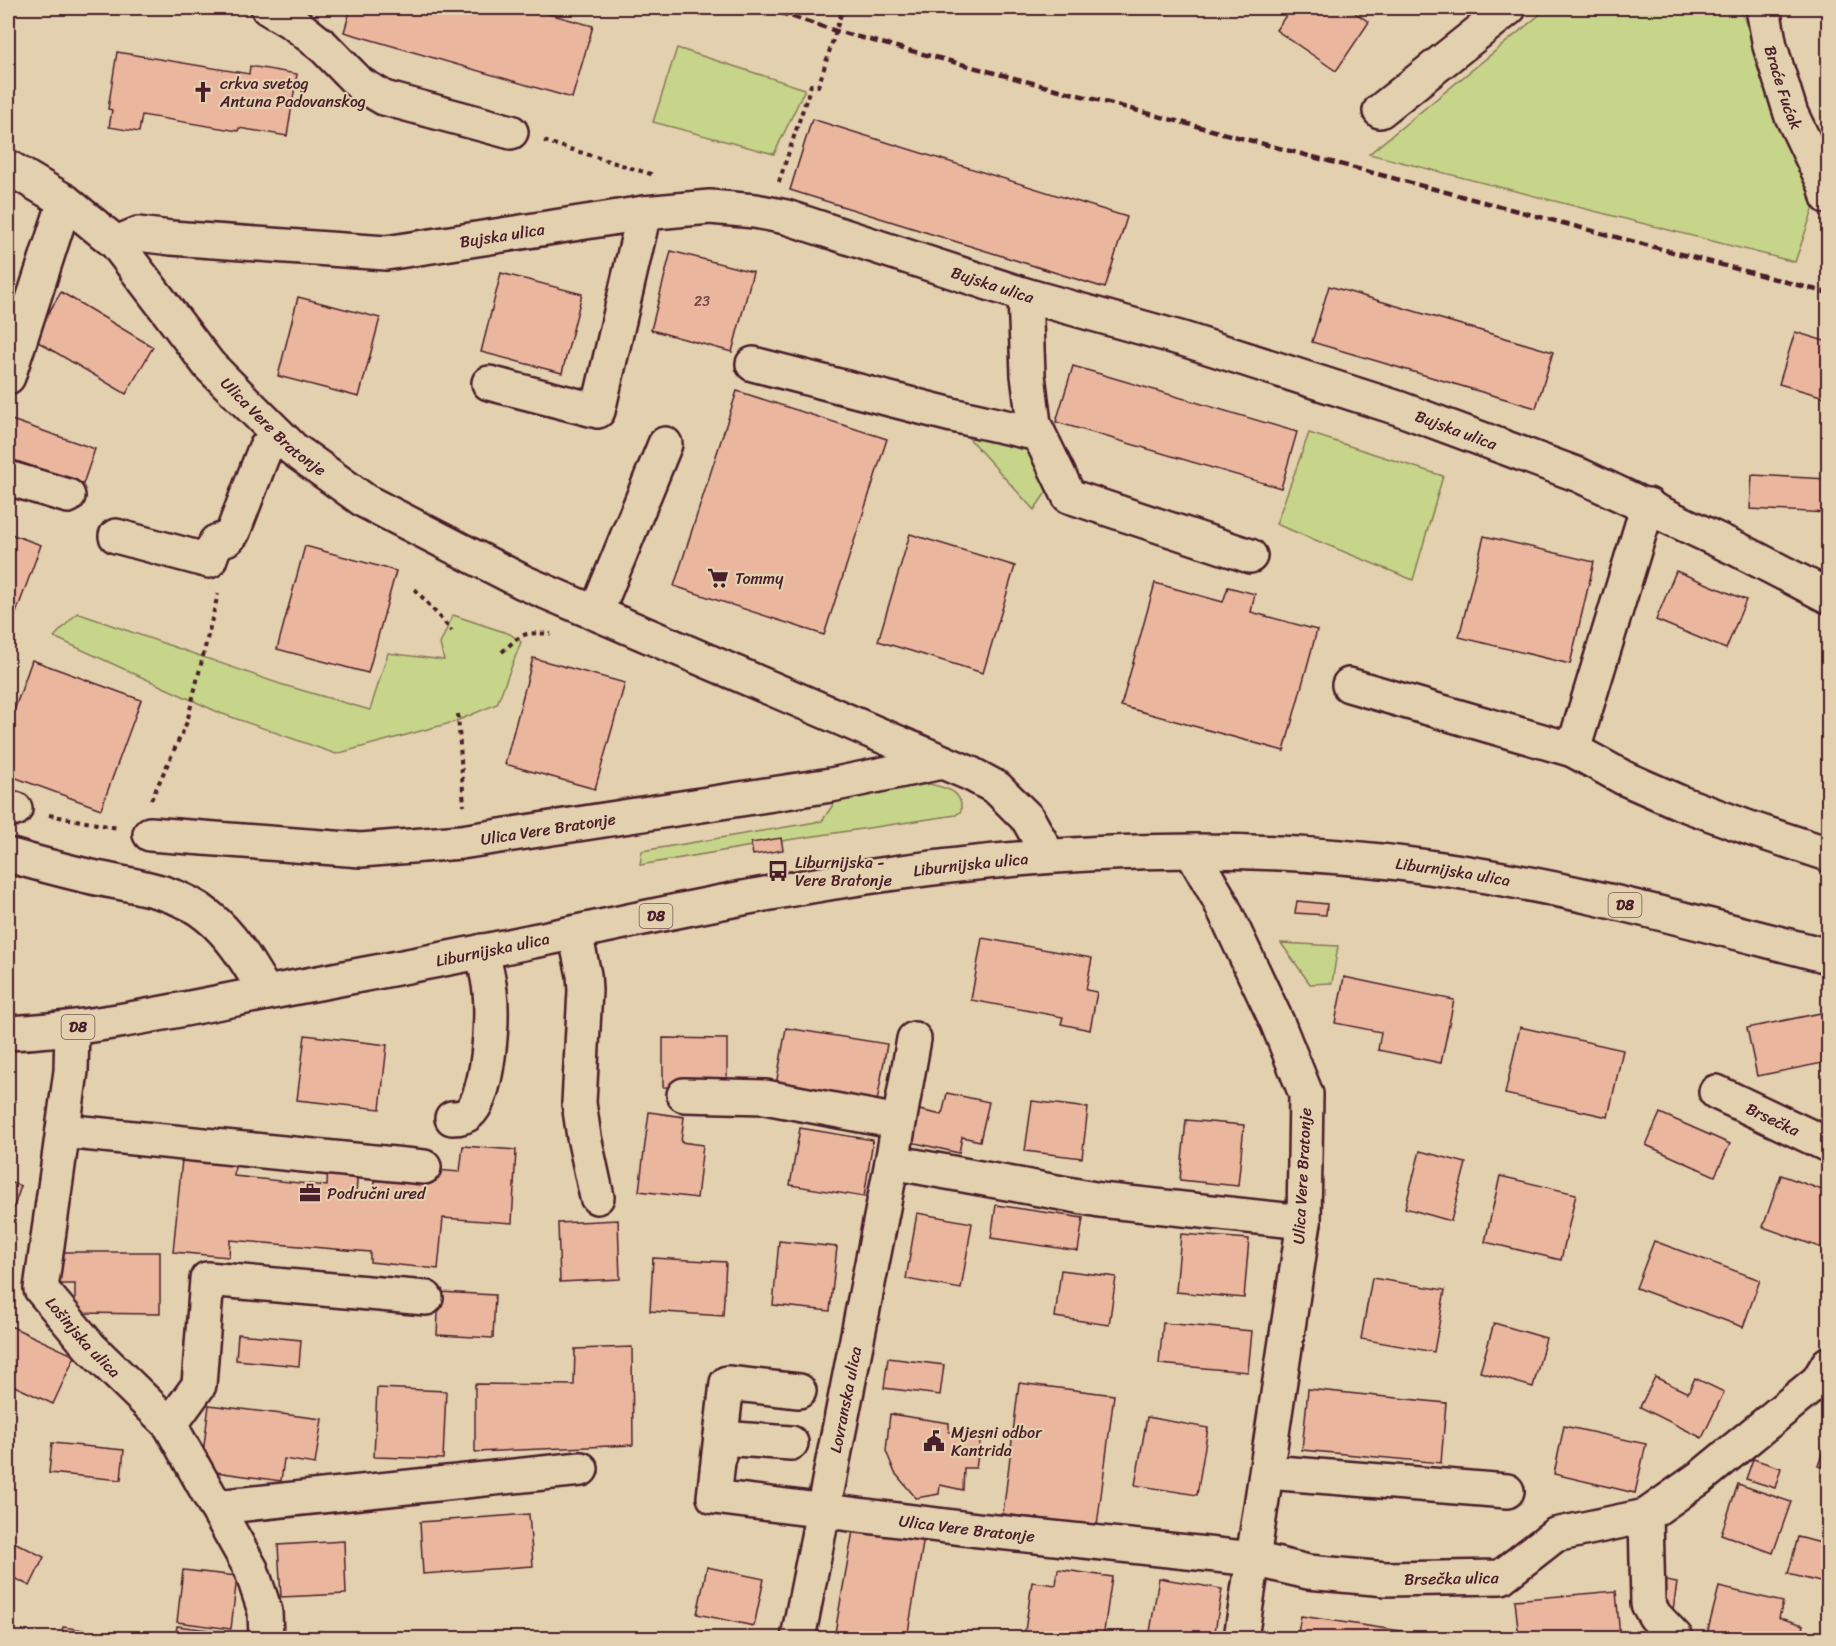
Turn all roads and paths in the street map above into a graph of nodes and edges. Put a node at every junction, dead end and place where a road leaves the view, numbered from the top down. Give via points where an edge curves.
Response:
1 (268, 8) edge
2 (843, 8) edge
3 (1509, 8) edge
4 (1764, 8) edge
5 (1380, 111) dead end
6 (524, 135) joint
7 (8, 167) edge
8 (659, 177) dead end
9 (1828, 196) edge
10 (64, 201) junction
11 (644, 213) junction
12 (769, 214) junction
13 (116, 243) junction
14 (1025, 295) junction
15 (19, 299) edge
16 (753, 364) dead end
17 (8, 377) edge
18 (489, 383) dead end
19 (278, 434) junction
20 (1038, 434) junction
21 (665, 444) dead end
22 (8, 478) edge
23 (68, 496) dead end
24 (1648, 506) junction
25 (117, 536) dead end
26 (1250, 556) dead end
27 (415, 589) dead end
28 (1828, 596) edge
29 (596, 614) junction
30 (452, 631) dead end
31 (534, 633) dead end
32 (502, 652) dead end
33 (203, 655) dead end
34 (1349, 685) dead end
35 (458, 714) dead end
36 (1573, 750) junction
37 (942, 762) junction
38 (56, 817) dead end
39 (143, 832) junction
40 (467, 841) junction
41 (1192, 852) junction
42 (1828, 854) edge
43 (8, 855) edge
44 (1048, 855) junction
45 (575, 933) junction
46 (482, 951) junction
47 (1828, 956) edge
48 (266, 993) junction
49 (72, 1028) junction
50 (8, 1033) edge
51 (914, 1038) dead end
52 (1716, 1092) dead end
53 (684, 1095) dead end
54 (452, 1118) dead end
55 (898, 1122) junction
56 (63, 1131) junction
57 (1828, 1145) edge
58 (892, 1162) junction
59 (424, 1167) dead end
60 (597, 1197) dead end
61 (1304, 1221) junction
62 (426, 1298) dead end
63 (1828, 1364) edge
64 (800, 1391) dead end
65 (170, 1425) junction
66 (721, 1438) junction
67 (791, 1443) dead end
68 (581, 1469) dead end
69 (1267, 1472) junction
70 (1507, 1491) dead end
71 (216, 1507) junction
72 (824, 1510) junction
73 (1647, 1516) junction
74 (1254, 1559) junction
75 (266, 1638) edge
76 (798, 1638) edge
77 (1241, 1638) edge
78 (1676, 1638) edge

1 - 6 street via 295,24 360,84 384,98
2 - 12 path via 818,86 811,85
3 - 5 street
4 - 9 street, Braće Fućak via 1770,46 1791,114
6 - 8 path
7 - 10 street, Ulica Vere Bratonje
10 - 13 street, Ulica Vere Bratonje
10 - 15 street
11 - 12 street, Bujska ulica via 710,207
11 - 13 street, Bujska ulica via 386,253 138,234
11 - 18 street via 598,411
12 - 14 street, Bujska ulica
13 - 19 street, Ulica Vere Bratonje via 209,365
14 - 20 street via 1028,375
14 - 24 street, Bujska ulica via 1183,339 1398,408 1580,475
15 - 17 street
16 - 20 street
19 - 25 street via 261,459 233,532 216,542 209,561
19 - 29 street, Ulica Vere Bratonje via 365,501 523,582
20 - 26 street via 1069,496
21 - 29 street
22 - 23 street
24 - 28 street, Bujska ulica
24 - 36 street
27 - 30 path
29 - 37 street, Ulica Vere Bratonje
31 - 32 path via 521,635
33 - 39 path via 187,722
34 - 36 street
35 - 40 path
36 - 42 street via 1681,803
37 - 40 street, Ulica Vere Bratonje via 831,784
37 - 44 street, Ulica Vere Bratonje via 997,788 1028,819
38 - 39 path
39 - 40 street, Ulica Vere Bratonje via 361,850
41 - 44 street, Liburnijska ulica / D8
41 - 47 street, Liburnijska ulica / D8 via 1320,856 1418,865 1520,881
41 - 61 street, Ulica Vere Bratonje via 1218,897 1277,1022 1306,1094
43 - 48 street via 188,902 228,935
44 - 45 street, Liburnijska ulica / D8 via 914,869 765,894
45 - 46 street, Liburnijska ulica / D8
45 - 60 street via 585,990 579,1103
46 - 48 street, Liburnijska ulica / D8
46 - 54 street via 491,993 485,1075 472,1110 467,1116
48 - 49 street, Liburnijska ulica / D8
49 - 50 street, Liburnijska ulica / D8
49 - 56 street, Lošinjska ulica
51 - 55 street, Lovranska ulica
52 - 57 street, Brsečka
53 - 55 street via 765,1097
55 - 58 street, Lovranska ulica
56 - 59 street
56 - 65 street, Lošinjska ulica via 41,1289 90,1347
58 - 61 street via 1100,1200
58 - 72 street, Lovranska ulica
61 - 69 street, Ulica Vere Bratonje
62 - 65 street via 207,1279 199,1385
63 - 73 street, Brsečka ulica via 1818,1381
64 - 66 street via 727,1383
65 - 71 street, Lošinjska ulica
66 - 67 street
66 - 72 street, Ulica Vere Bratonje via 714,1497
68 - 71 street
69 - 70 street
69 - 74 street, Ulica Vere Bratonje
71 - 75 street, Lošinjska ulica via 251,1569 264,1611
72 - 74 street, Ulica Vere Bratonje
72 - 76 street, Lovranska ulica
73 - 74 street, Brsečka ulica via 1555,1535 1501,1577 1386,1578 1308,1572
73 - 78 street via 1648,1604
74 - 77 street, Ulica Vere Bratonje

